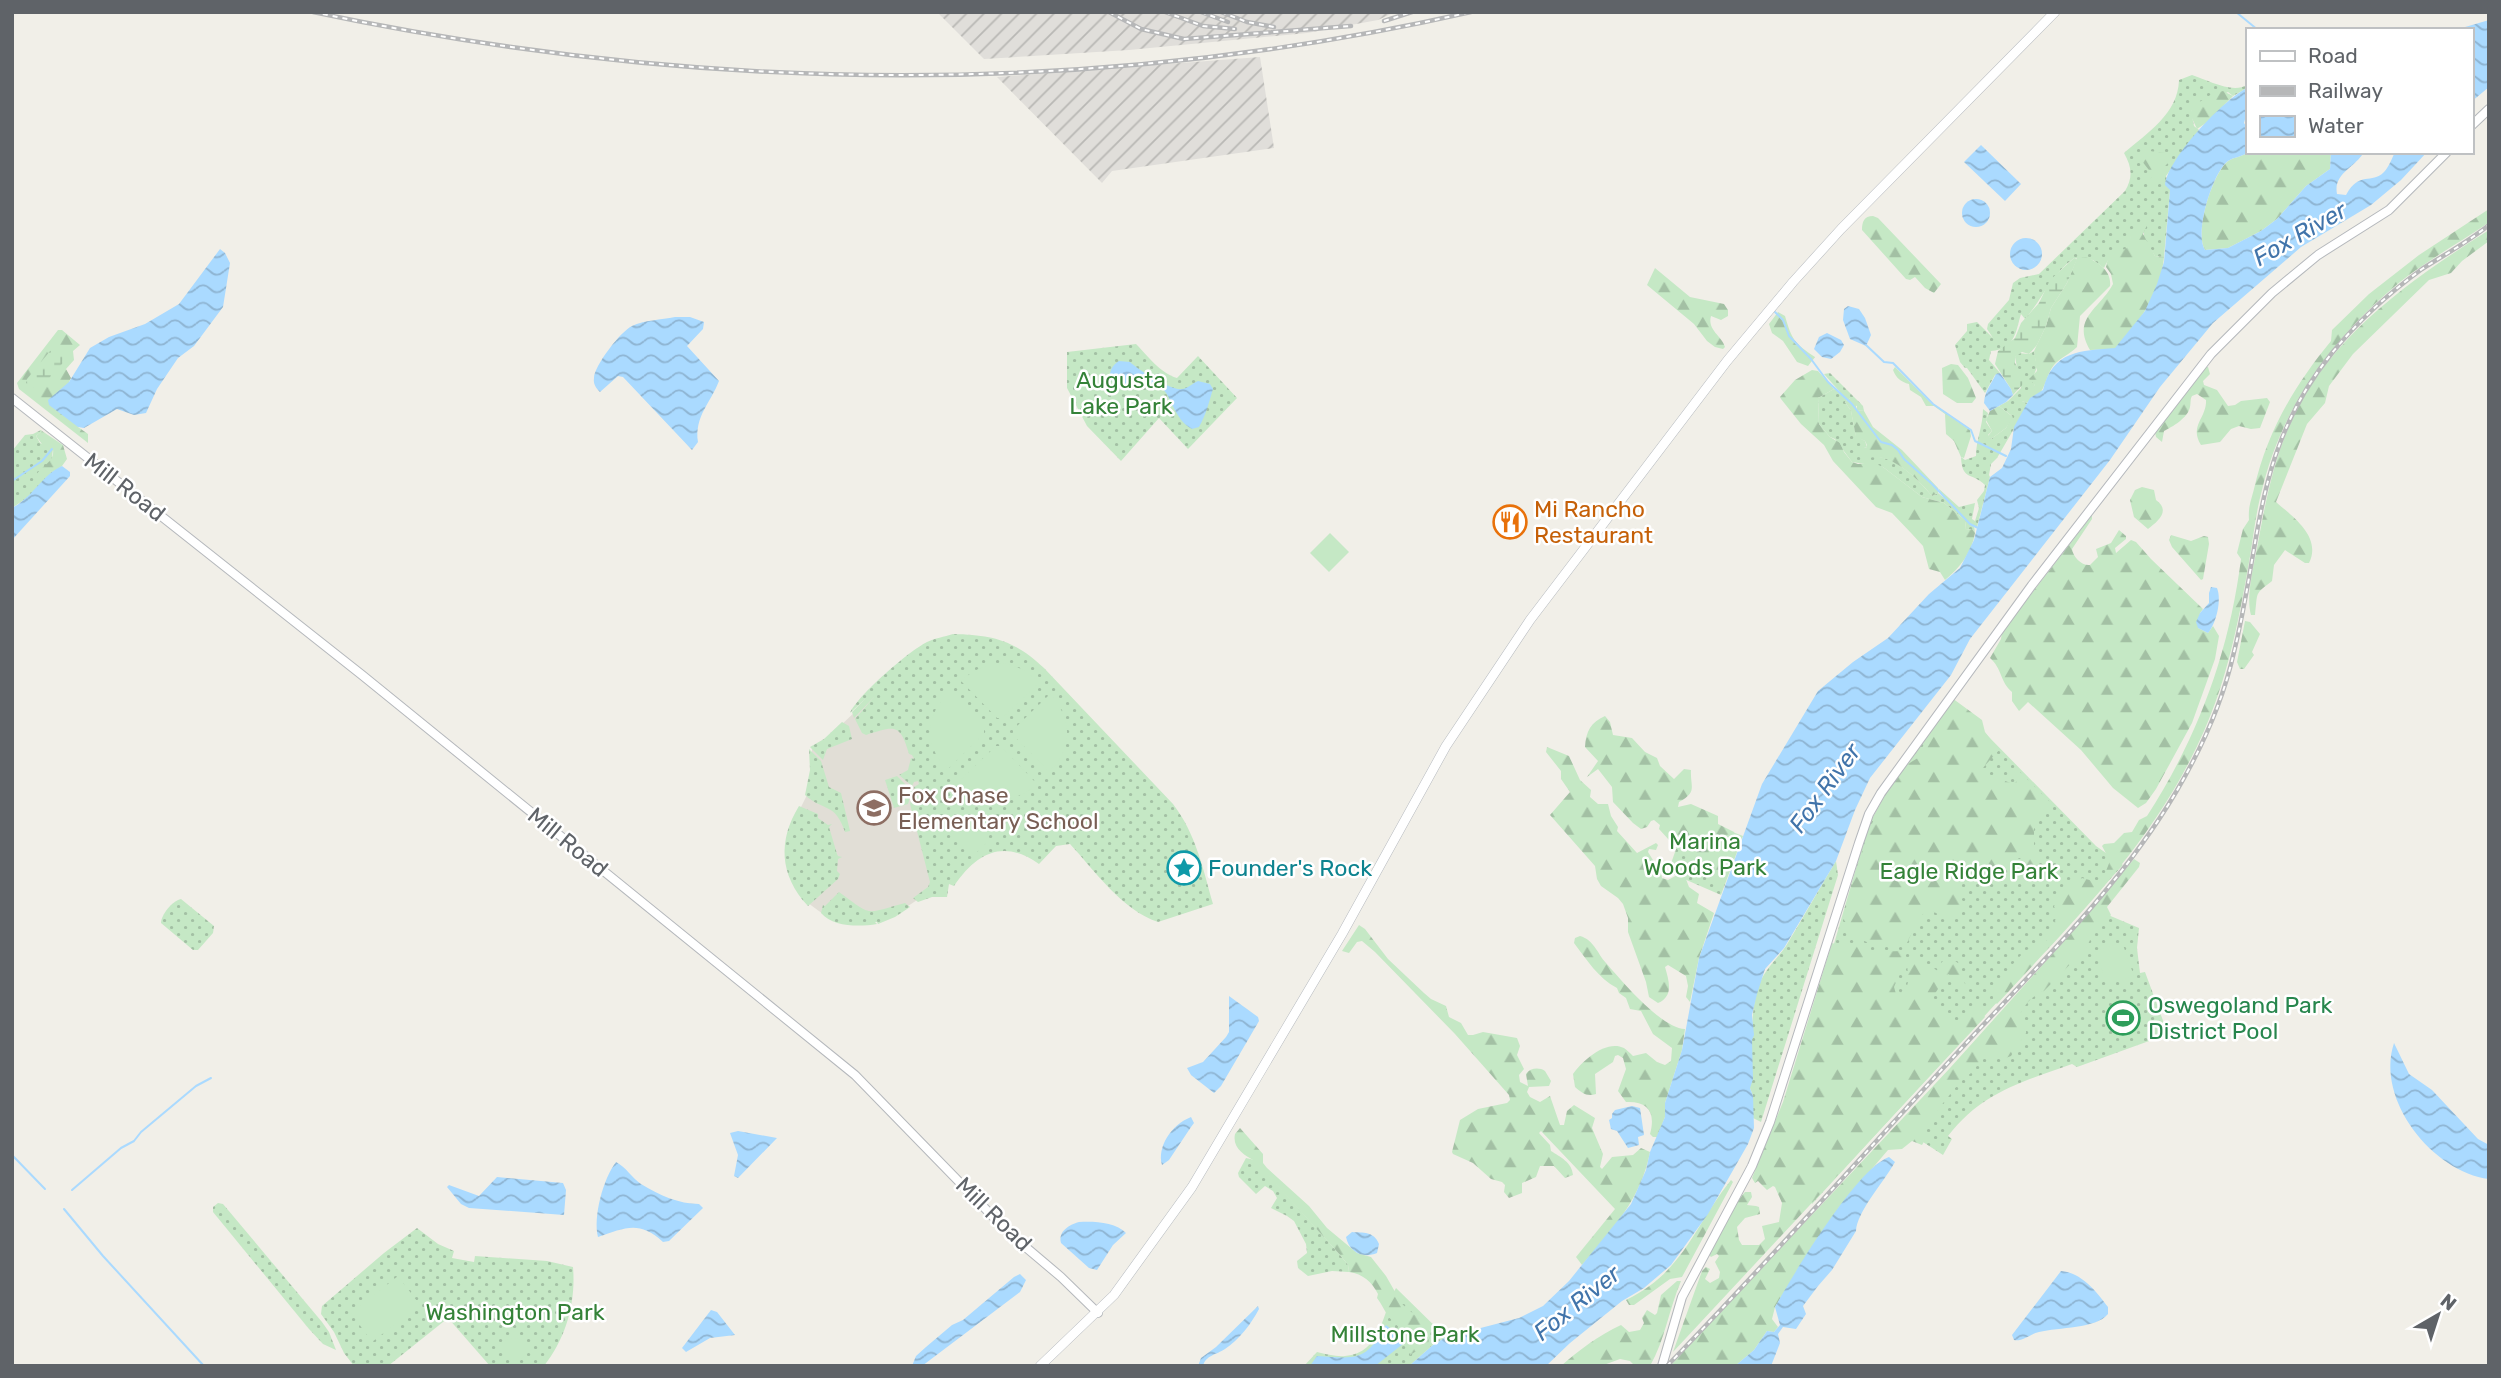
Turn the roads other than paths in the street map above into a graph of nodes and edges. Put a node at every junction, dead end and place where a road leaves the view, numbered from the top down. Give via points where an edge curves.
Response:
1 (2055, 12) edge
2 (2489, 109) edge
3 (2473, 124) edge
4 (2444, 154) edge
5 (12, 398) edge
6 (1098, 1313) junction
7 (1040, 1366) edge
8 (1662, 1366) edge

1 - 6 main road via 1793,282 1727,361 1530,620 1446,746 1342,934 1192,1187
2 - 3 street
4 - 8 street via 2389,210 2318,255 2211,354 2032,585 1881,793 1859,843 1765,1134 1682,1297
5 - 6 street, Mill Road via 855,1075 1009,1233
6 - 7 main road

